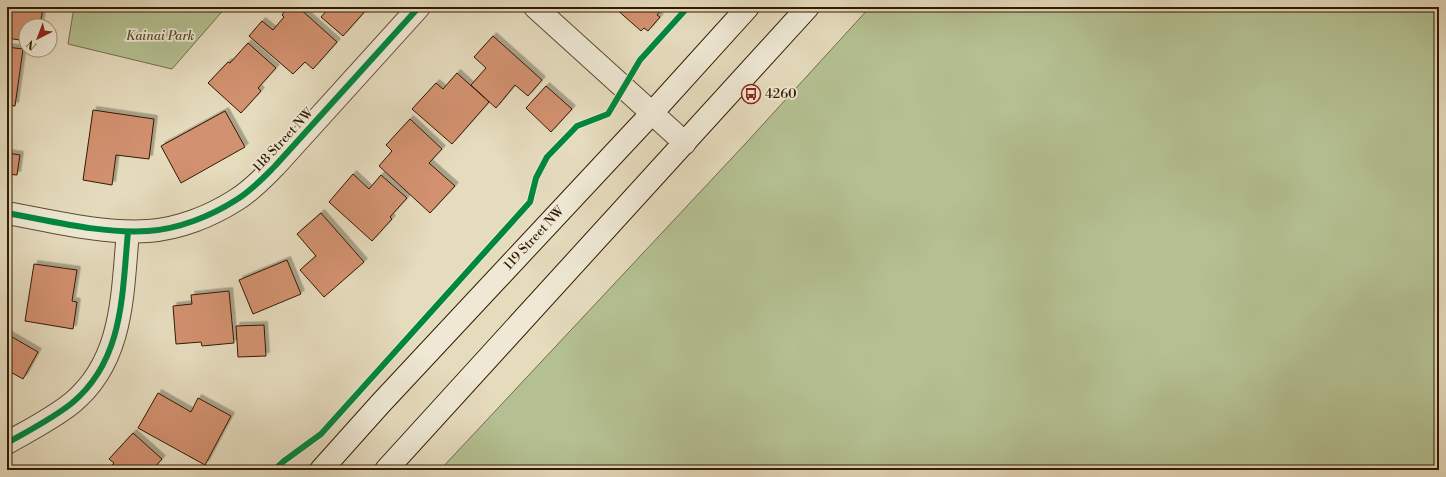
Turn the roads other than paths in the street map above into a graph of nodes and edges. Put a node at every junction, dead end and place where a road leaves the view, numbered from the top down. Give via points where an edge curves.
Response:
1 (419, 7) edge
2 (535, 7) edge
3 (748, 7) edge
4 (808, 7) edge
5 (652, 113) junction
6 (685, 143) junction
7 (7, 213) edge
8 (128, 232) junction
9 (7, 443) edge
10 (321, 470) edge
11 (386, 470) edge

1 - 8 main road, 118 Street NW via 275,166 238,200 194,221 170,228
2 - 5 main road
3 - 5 main road, 119 Street NW
4 - 6 main road
5 - 6 main road
5 - 10 main road, 119 Street NW
6 - 11 main road
7 - 8 main road, 118 Street NW
8 - 9 main road via 120,312 107,359 95,379 71,404

